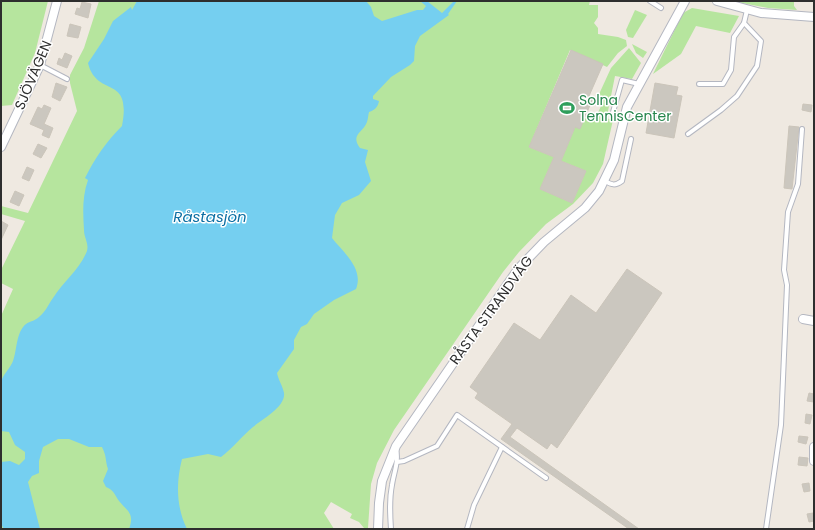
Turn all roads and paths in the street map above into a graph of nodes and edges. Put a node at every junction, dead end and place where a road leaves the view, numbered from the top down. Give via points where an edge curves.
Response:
1 (57, 1) edge
2 (650, 1) edge
3 (685, 1) edge
4 (717, 1) edge
5 (661, 8) dead end
6 (747, 10) junction
7 (814, 17) edge
8 (744, 23) junction
9 (40, 65) junction
10 (67, 79) dead end
11 (639, 84) junction
12 (699, 84) dead end
13 (613, 112) dead end
14 (802, 129) dead end
15 (688, 134) dead end
16 (630, 139) dead end
17 (1, 147) edge
18 (605, 181) junction
19 (803, 319) dead end
20 (814, 321) edge
21 (396, 446) junction
22 (502, 447) junction
23 (814, 447) edge
24 (814, 461) edge
25 (397, 462) junction
26 (546, 478) dead end
27 (378, 529) edge
28 (391, 529) edge
29 (467, 529) edge
30 (766, 529) edge

1 - 9 street, SJÖVÄGEN
2 - 5 lane
3 - 11 street, RÅSTA STRANDVÄG
4 - 6 street
6 - 7 street via 761,14
6 - 8 lane
8 - 12 lane via 734,37 731,70 723,84
8 - 15 lane via 761,41 757,66 737,96
9 - 10 lane
9 - 17 street, SJÖVÄGEN
11 - 13 lane via 622,80
11 - 18 street, RÅSTA STRANDVÄG via 623,117 614,160
14 - 30 lane via 798,184 788,212 784,270 787,285 781,425
16 - 18 lane via 622,181 612,185
18 - 21 street, RÅSTA STRANDVÄG via 593,200 544,242 518,269
19 - 20 street
21 - 25 lane
21 - 27 street, RÅSTA STRANDVÄG via 385,472 380,493
22 - 25 lane via 457,415 437,446 404,462
22 - 26 lane
22 - 29 lane via 474,505
23 - 24 street
25 - 28 lane via 390,503

